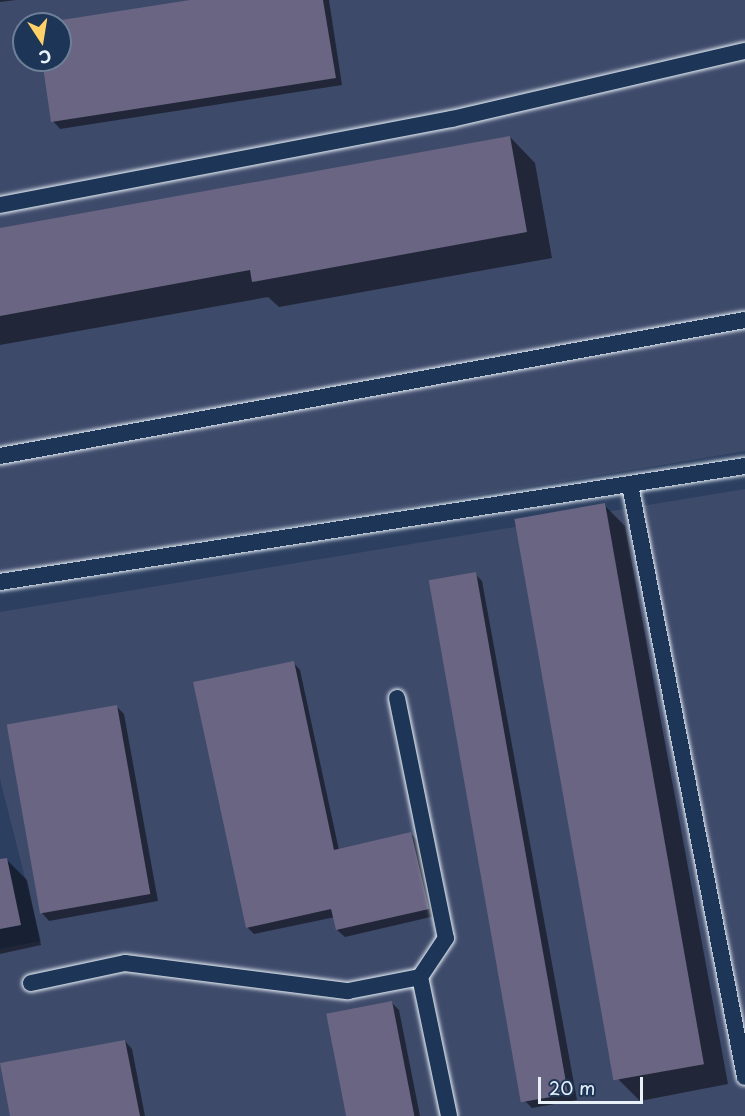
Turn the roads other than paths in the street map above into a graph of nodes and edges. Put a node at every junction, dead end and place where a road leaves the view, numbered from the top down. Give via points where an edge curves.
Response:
1 (745, 51) edge
2 (0, 205) edge
3 (745, 320) edge
4 (0, 456) edge
5 (745, 466) edge
6 (630, 485) junction
7 (0, 582) edge
8 (397, 698) dead end
9 (420, 976) junction
10 (31, 983) dead end
11 (745, 1077) edge
12 (449, 1116) edge

1 - 2 lane via 452,119
3 - 4 lane
5 - 6 lane
6 - 7 lane
6 - 11 lane
8 - 9 lane via 446,939
9 - 10 lane via 348,992 125,963
9 - 12 lane

